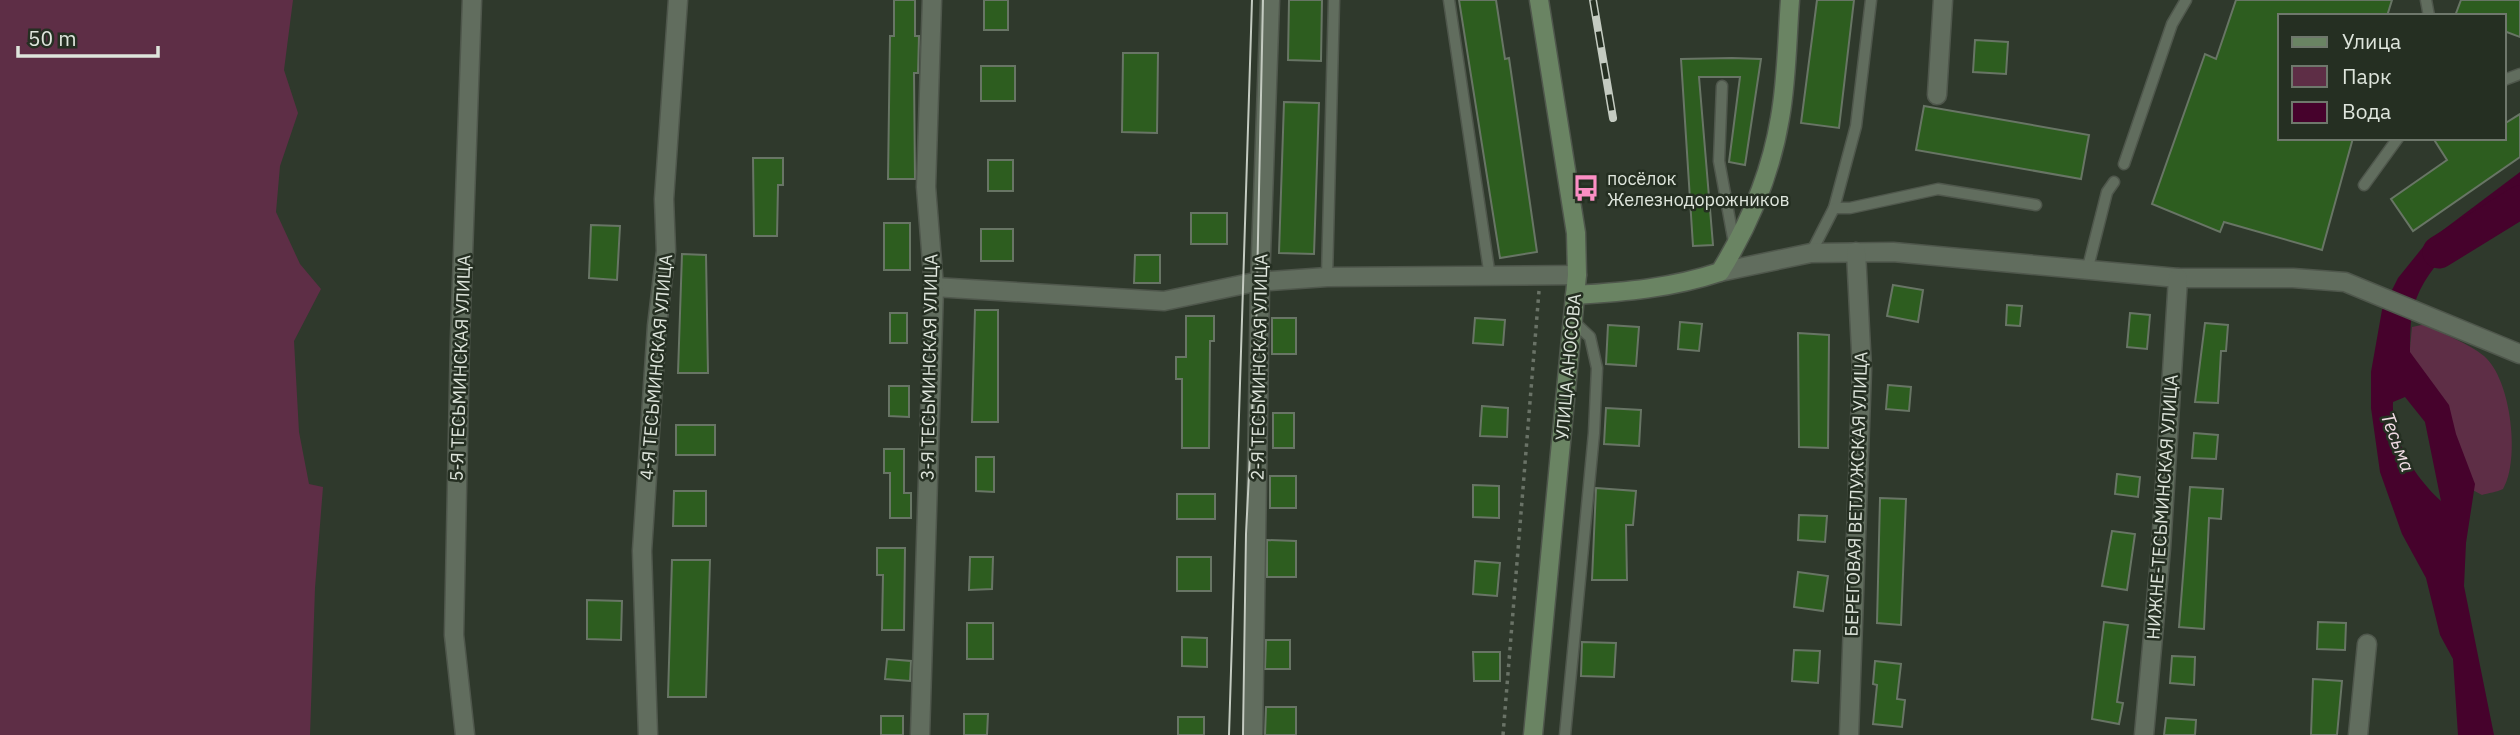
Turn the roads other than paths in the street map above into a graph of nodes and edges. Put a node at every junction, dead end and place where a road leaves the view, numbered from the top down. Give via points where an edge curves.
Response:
1 (472, 0) edge
2 (678, 0) edge
3 (932, 0) edge
4 (1270, 0) edge
5 (1334, 0) edge
6 (1449, 0) edge
7 (1539, 0) edge
8 (1790, 0) edge
9 (1871, 0) edge
10 (1943, 0) edge
11 (2186, 0) edge
12 (1722, 86) dead end
13 (1937, 95) dead end
14 (2397, 140) edge
15 (2124, 164) dead end
16 (2114, 182) dead end
17 (2364, 185) dead end
18 (2036, 205) dead end
19 (1834, 208) junction
20 (1735, 247) junction
21 (1856, 252) junction
22 (1811, 253) junction
23 (2087, 271) junction
24 (1720, 272) junction
25 (1577, 275) junction
26 (1326, 277) junction
27 (1490, 277) junction
28 (2178, 278) junction
29 (1252, 284) junction
30 (934, 287) junction
31 (1576, 295) junction
32 (1573, 321) junction
33 (2520, 354) edge
34 (2367, 644) dead end
35 (466, 735) edge
36 (648, 735) edge
37 (919, 735) edge
38 (1253, 735) edge
39 (1533, 735) edge
40 (1565, 735) edge
41 (1849, 735) edge
42 (2144, 735) edge
43 (2358, 735) edge

1 - 35 street, 5-Я ТЕСЬМИНСКАЯ УЛИЦА via 454,635
2 - 36 street, 4-Я ТЕСЬМИНСКАЯ УЛИЦА via 664,199 666,251 642,551
3 - 30 street, 3-Я ТЕСЬМИНСКАЯ УЛИЦА via 926,187
4 - 29 street, 2-Я ТЕСЬМИНСКАЯ УЛИЦА
5 - 26 lane
6 - 27 lane
7 - 25 main road, УЛИЦА АНОСОВА via 1576,233
8 - 20 main road via 1781,117 1768,168
9 - 19 lane via 1856,126
10 - 13 street
11 - 15 lane via 2172,24
12 - 20 lane via 1718,161
14 - 17 lane
16 - 23 lane via 2107,192
18 - 19 lane via 1938,189
19 - 22 lane
20 - 24 main road
21 - 22 street
21 - 23 street
21 - 41 street, БЕРЕГОВАЯ ВЕТЛУЖСКАЯ УЛИЦА via 1862,369
22 - 24 street
23 - 28 street
24 - 31 main road via 1639,291
25 - 27 street
25 - 31 main road, УЛИЦА АНОСОВА
26 - 27 street
26 - 29 street
28 - 33 street via 2345,282
28 - 42 street, НИЖНЕ-ТЕСЬМИНСКАЯ УЛИЦА
29 - 30 street via 1164,301
29 - 38 street, 2-Я ТЕСЬМИНСКАЯ УЛИЦА
30 - 37 street, 3-Я ТЕСЬМИНСКАЯ УЛИЦА
31 - 32 main road, УЛИЦА АНОСОВА
32 - 39 main road, УЛИЦА АНОСОВА
32 - 40 lane via 1590,337 1597,368
34 - 43 street

